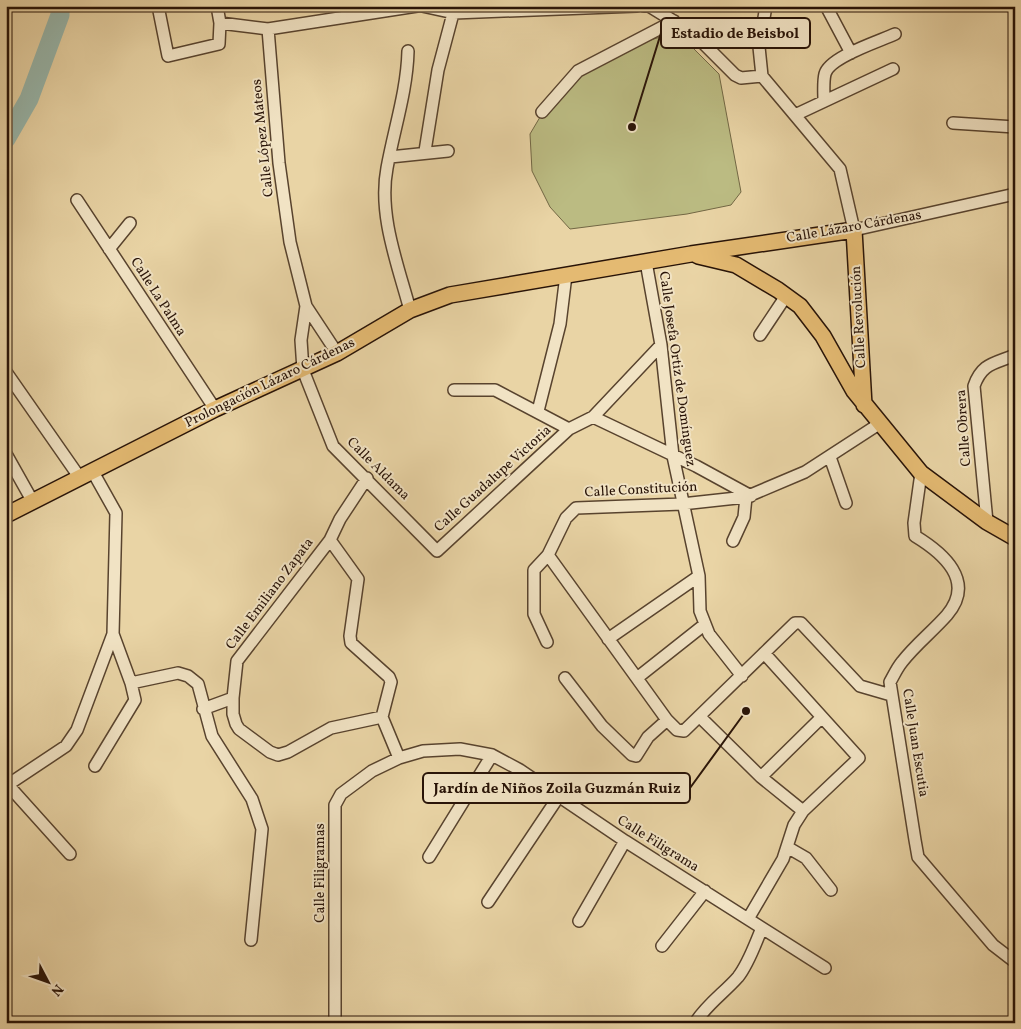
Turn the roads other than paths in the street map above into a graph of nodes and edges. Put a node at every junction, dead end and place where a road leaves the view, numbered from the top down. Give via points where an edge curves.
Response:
1 (158, 6) edge
2 (216, 6) edge
3 (418, 6) edge
4 (422, 6) edge
5 (637, 6) edge
6 (644, 6) edge
7 (649, 6) edge
8 (766, 6) edge
9 (826, 6) edge
10 (454, 10) edge
11 (674, 21) junction
12 (220, 23) junction
13 (268, 29) junction
14 (895, 34) dead end
15 (408, 51) dead end
16 (850, 53) junction
17 (893, 68) dead end
18 (762, 76) junction
19 (824, 101) junction
20 (542, 112) dead end
21 (795, 115) junction
22 (953, 122) dead end
23 (1015, 127) edge
24 (425, 151) junction
25 (448, 151) dead end
26 (390, 156) junction
27 (1015, 194) edge
28 (77, 200) dead end
29 (130, 223) dead end
30 (854, 230) junction
31 (109, 249) junction
32 (691, 254) junction
33 (646, 262) junction
34 (566, 275) junction
35 (786, 296) junction
36 (306, 306) junction
37 (410, 310) junction
38 (760, 335) dead end
39 (661, 345) junction
40 (337, 353) junction
41 (1015, 355) edge
42 (303, 370) junction
43 (6, 372) edge
44 (454, 390) dead end
45 (864, 405) junction
46 (215, 409) junction
47 (538, 411) junction
48 (593, 417) junction
49 (879, 424) junction
50 (570, 430) junction
51 (6, 454) edge
52 (673, 456) junction
53 (830, 457) junction
54 (921, 473) junction
55 (86, 475) junction
56 (367, 478) junction
57 (749, 496) junction
58 (33, 502) junction
59 (846, 503) dead end
60 (682, 504) junction
61 (6, 516) edge
62 (987, 522) junction
63 (1015, 538) edge
64 (330, 540) junction
65 (733, 541) dead end
66 (437, 550) joint
67 (548, 555) junction
68 (699, 576) junction
69 (704, 625) junction
70 (113, 634) junction
71 (608, 639) junction
72 (547, 642) dead end
73 (764, 653) junction
74 (742, 676) junction
75 (565, 678) dead end
76 (637, 678) junction
77 (131, 683) junction
78 (892, 695) junction
79 (233, 698) junction
80 (203, 709) junction
81 (700, 716) junction
82 (382, 717) junction
83 (822, 717) junction
84 (667, 720) junction
85 (492, 756) junction
86 (398, 758) junction
87 (96, 766) dead end
88 (761, 777) junction
89 (7, 786) edge
90 (559, 796) junction
91 (803, 811) junction
92 (625, 842) junction
93 (787, 847) junction
94 (70, 854) dead end
95 (429, 858) dead end
96 (831, 890) dead end
97 (705, 891) junction
98 (488, 902) dead end
99 (748, 919) junction
100 (579, 921) dead end
101 (762, 928) junction
102 (252, 940) dead end
103 (662, 946) dead end
104 (1015, 962) edge
105 (825, 968) dead end
106 (335, 1023) edge
107 (695, 1023) edge

1 - 12 street via 168,56 219,44
2 - 12 street
3 - 13 street
4 - 10 street
5 - 10 street
6 - 7 street
7 - 11 street
8 - 18 street via 759,47
9 - 16 street
10 - 24 street via 438,70
11 - 18 street via 693,33 735,76
11 - 20 street via 578,71
12 - 13 street
13 - 36 street, Calle López Mateos via 279,163 290,242
14 - 16 street
15 - 26 street via 407,72
16 - 19 street via 825,73
17 - 19 street
18 - 21 street
19 - 21 street
21 - 30 street via 840,169
22 - 23 street
24 - 25 street
24 - 26 street
26 - 37 street via 386,168 385,200 388,229
27 - 30 street, Calle Lázaro Cárdenas
28 - 31 street, Calle La Palma
29 - 31 street
30 - 32 main road, Calle Lázaro Cárdenas
30 - 45 main road, Calle Revolución
31 - 46 street, Calle La Palma
32 - 33 main road, Prolongación Lázaro Cárdenas
32 - 35 main road, Calle Revolución via 736,265
33 - 34 main road, Prolongación Lázaro Cárdenas
33 - 39 street, Calle Josefa Ortiz de Domínguez
34 - 37 main road, Prolongación Lázaro Cárdenas via 450,295
34 - 47 street via 560,324
35 - 38 street
35 - 45 main road, Calle Revolución via 800,306 823,336
36 - 40 street, Calle López Mateos
36 - 42 street, Calle López Mateos via 301,340
37 - 40 main road, Prolongación Lázaro Cárdenas
39 - 48 street
39 - 52 street, Calle Josefa Ortiz de Domínguez
40 - 42 main road, Prolongación Lázaro Cárdenas
41 - 62 street, Calle Obrera via 988,365 979,372 974,386
42 - 46 main road, Prolongación Lázaro Cárdenas
42 - 56 street, Calle Aldama via 333,446
43 - 55 street
44 - 47 street, Calle Guadalupe Victoria via 495,390
45 - 49 main road, Calle Revolución
46 - 55 main road, Prolongación Lázaro Cárdenas
47 - 50 street, Calle Guadalupe Victoria
48 - 50 street, Calle Guadalupe Victoria
48 - 52 street
49 - 53 street, Calle Constitución
49 - 54 main road, Calle Revolución
50 - 66 street, Calle Guadalupe Victoria
51 - 58 street
52 - 57 street
52 - 60 street, Calle Josefa Ortiz de Domínguez
53 - 57 street, Calle Constitución via 805,472
53 - 59 street
54 - 62 main road, Calle Revolución
54 - 78 street, Calle Juan Escutia via 915,536 933,547 952,566 957,579 956,599 948,614 902,662 890,682
55 - 58 main road, Prolongación Lázaro Cárdenas
55 - 70 street via 116,512
56 - 64 street, Calle Emiliano Zapata via 340,518
56 - 66 street, Calle Aldama
57 - 60 street, Calle Constitución
57 - 65 street
58 - 61 main road, Prolongación Lázaro Cárdenas
60 - 67 street, Calle Constitución via 576,508 566,518
60 - 68 street, Calle Josefa Ortiz de Domínguez
62 - 63 main road, Calle Revolución
64 - 79 street, Calle Emiliano Zapata via 238,661
64 - 82 street via 358,579 350,636 354,648 389,676
67 - 71 street
67 - 72 street via 534,572 534,614
68 - 69 street, Calle Josefa Ortiz de Domínguez via 700,611
68 - 71 street
69 - 74 street, Calle Josefa Ortiz de Domínguez
69 - 76 street
70 - 77 street
70 - 89 street via 77,730 66,746
71 - 76 street
73 - 74 street
73 - 78 street via 800,623 860,686
73 - 83 street
74 - 81 street
75 - 84 street via 602,726 632,756 636,756 648,737
76 - 84 street
77 - 80 street via 178,673 188,676 198,684
77 - 87 street via 135,700
78 - 104 street, Calle Juan Escutia via 918,857 993,945
79 - 80 street
79 - 82 street, Calle Emiliano Zapata via 233,714 239,729 278,755 331,728
80 - 102 street via 212,736 252,799 262,829
81 - 84 street via 684,731 677,730
81 - 88 street
82 - 86 street
83 - 88 street
83 - 91 street via 859,758
85 - 86 street, Calle Filigrama via 460,749 424,751
85 - 90 street, Calle Filigrama
85 - 95 street
86 - 106 street, Calle Filigramas via 372,771 340,794 335,804
88 - 91 street
89 - 94 street
90 - 92 street, Calle Filigrama
90 - 98 street
91 - 93 street via 794,825
92 - 97 street, Calle Filigrama
92 - 100 street
93 - 96 street via 806,858
93 - 99 street
97 - 99 street, Calle Filigrama
97 - 103 street
99 - 101 street, Calle Filigrama
101 - 105 street, Calle Filigrama
101 - 107 street via 738,977 714,998

